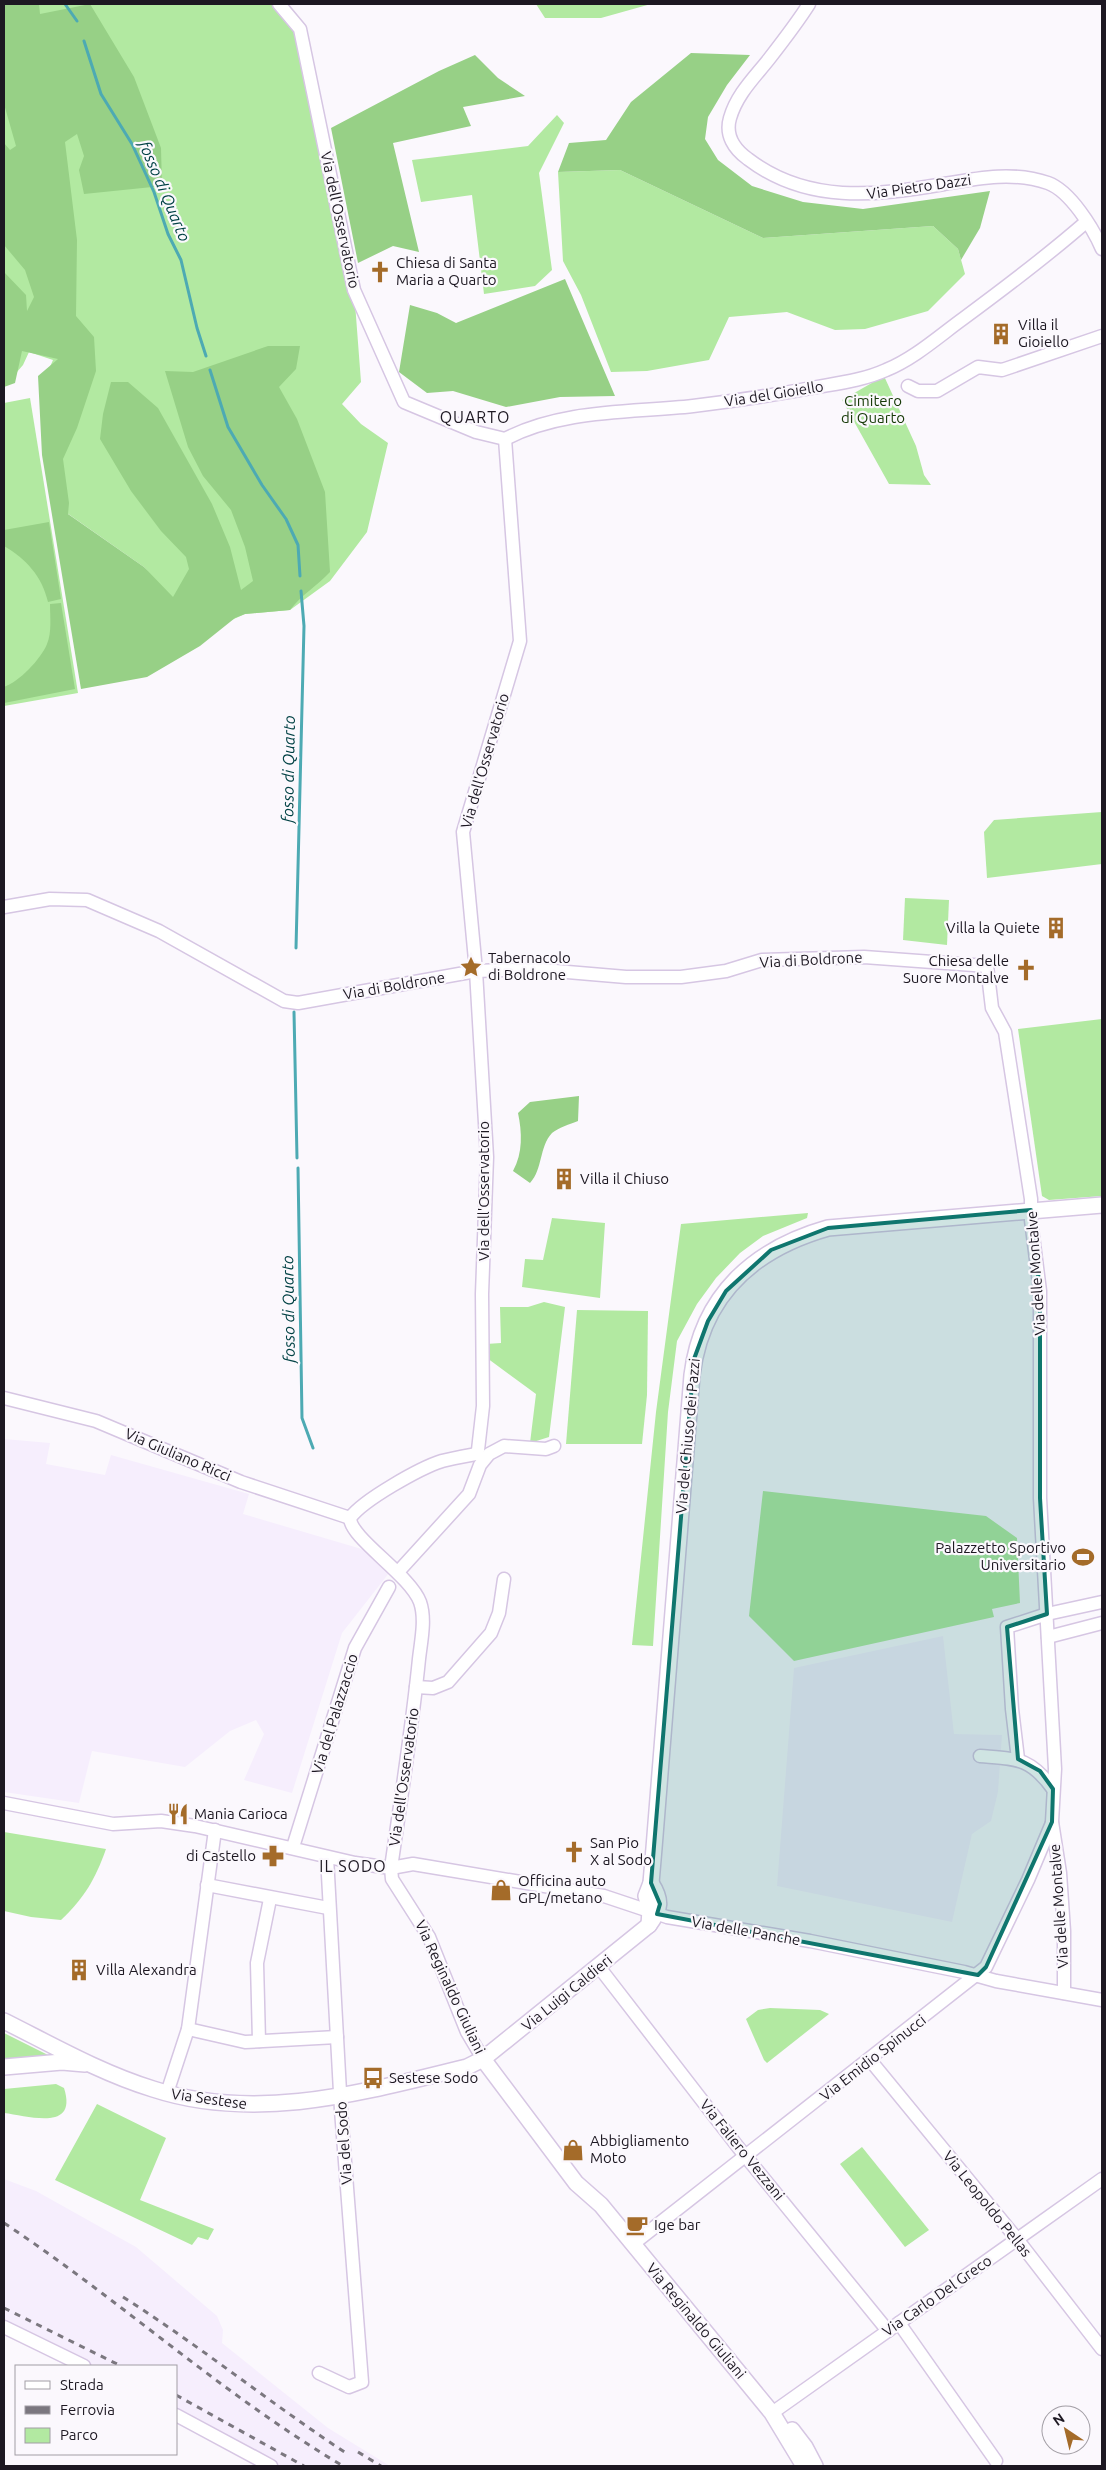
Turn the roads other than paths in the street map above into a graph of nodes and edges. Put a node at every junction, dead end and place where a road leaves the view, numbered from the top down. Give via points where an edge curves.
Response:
1 (279, 4) edge
2 (809, 4) edge
3 (1086, 222) junction
4 (1102, 249) edge
5 (1102, 336) edge
6 (908, 386) dead end
7 (505, 439) junction
8 (4, 907) edge
9 (987, 966) joint
10 (476, 971) junction
11 (1102, 1205) edge
12 (1031, 1210) junction
13 (4, 1398) edge
14 (554, 1446) dead end
15 (350, 1518) junction
16 (398, 1572) junction
17 (504, 1579) dead end
18 (389, 1587) dead end
19 (1102, 1602) edge
20 (1047, 1614) junction
21 (1102, 1623) edge
22 (1048, 1637) junction
23 (416, 1687) junction
24 (980, 1756) dead end
25 (1018, 1759) junction
26 (1052, 1789) junction
27 (4, 1803) edge
28 (1052, 1822) junction
29 (215, 1830) junction
30 (293, 1847) junction
31 (327, 1857) junction
32 (391, 1868) junction
33 (207, 1885) junction
34 (270, 1899) junction
35 (328, 1908) junction
36 (652, 1917) junction
37 (599, 1967) junction
38 (978, 1975) junction
39 (1064, 1993) junction
40 (1102, 2000) edge
41 (4, 2021) edge
42 (188, 2029) junction
43 (337, 2038) junction
44 (259, 2041) junction
45 (483, 2059) junction
46 (870, 2060) junction
47 (96, 2066) junction
48 (4, 2067) edge
49 (167, 2093) junction
50 (340, 2096) junction
51 (746, 2157) junction
52 (1102, 2179) edge
53 (1017, 2240) junction
54 (633, 2244) junction
55 (899, 2323) junction
56 (4, 2327) edge
57 (888, 2331) junction
58 (1102, 2349) edge
59 (82, 2365) edge
60 (319, 2372) dead end
61 (772, 2413) junction
62 (178, 2416) edge
63 (996, 2462) dead end
64 (271, 2466) edge
65 (804, 2466) edge
66 (815, 2466) edge

1 - 7 street, Via dell'Osservatorio via 300,29 354,290 404,402 476,432
2 - 3 street, Via Pietro Dazzi via 741,91 729,119 729,138 740,153 763,171 802,186 849,195 1016,176 1049,184 1066,194
3 - 4 street, Via Pietro Dazzi
3 - 7 street, Via del Gioiello via 1047,256 915,354 886,370 860,379 757,398 649,411 584,414 520,431
5 - 6 street via 1002,370 978,367 937,391 918,391
7 - 10 street, Via dell'Osservatorio via 520,641 463,832
8 - 10 street, Via di Boldrone via 50,899 87,900 159,931 284,1001 298,1003
9 - 10 street, Via di Boldrone via 864,957 762,960 726,971 681,977 626,977 532,969
9 - 12 street, Via delle Montalve via 992,1008 1005,1032
10 - 15 street, Via dell'Osservatorio via 487,1157 482,1294 483,1406 478,1450 476,1454 427,1467 381,1493
11 - 12 main road, Via del Chiuso dei Pazzi
12 - 20 street, Via delle Montalve via 1040,1291 1040,1498
12 - 36 main road, Via del Chiuso dei Pazzi via 841,1227 809,1234 762,1257 738,1277 716,1306 697,1349 692,1375 651,1883 660,1904
13 - 15 street, Via Giuliano Ricci via 96,1421 240,1482
14 - 16 street via 535,1449 504,1446 489,1454 480,1465 469,1494
15 - 16 street, Via dell'Osservatorio via 358,1534
16 - 23 street, Via dell'Osservatorio via 415,1593 421,1610
17 - 23 street, Via dell'Osservatorio via 499,1613 491,1633 448,1682 433,1688
18 - 30 street, Via del Palazzaccio via 355,1648
19 - 20 street
20 - 22 street, Via delle Montalve
20 - 25 street via 1007,1627
21 - 22 street
22 - 26 street, Via delle Montalve via 1055,1769
23 - 32 street, Via dell'Osservatorio
24 - 25 street
25 - 26 street via 1040,1771
26 - 28 street, Via delle Montalve
27 - 29 street via 113,1824 170,1822
28 - 38 street, Via Emidio Spinucci via 986,1967
28 - 39 street, Via delle Montalve via 1063,1911
29 - 30 street
29 - 33 street
30 - 31 street
31 - 32 street
31 - 35 street, Via del Sodo
32 - 36 street, Via delle Panche via 413,1864 604,1896
32 - 45 street, Via Reginaldo Giuliani via 392,1879 429,1937 467,2032
33 - 34 street
33 - 42 street
34 - 35 street
34 - 44 street via 258,1963
35 - 43 street, Via del Sodo
36 - 37 main road, Via Luigi Caldieri
36 - 38 street, Via delle Panche via 810,1942
37 - 45 main road, Via Luigi Caldieri
37 - 51 street, Via Faliero Vezzani
38 - 39 street, Via delle Panche
38 - 46 street, Via Emidio Spinucci
39 - 40 street, Via delle Panche
41 - 47 main road, Via Sestese
42 - 44 street via 235,2041
42 - 49 street
43 - 44 street
43 - 50 street, Via del Sodo
45 - 50 main road, Via Sestese via 467,2067
45 - 54 main road, Via Reginaldo Giuliani via 554,2156
46 - 51 street, Via Emidio Spinucci
46 - 53 street, Via Leopoldo Pellas
47 - 48 main road via 62,2062
47 - 49 main road, Via Sestese
49 - 50 main road, Via Sestese via 245,2105
50 - 60 street, Via del Sodo via 362,2382 349,2387
51 - 54 street, Via Emidio Spinucci
51 - 57 street, Via Faliero Vezzani
52 - 53 street, Via Carlo Del Greco
53 - 55 street, Via Carlo Del Greco
53 - 58 street, Via Leopoldo Pellas
54 - 61 main road, Via Reginaldo Giuliani
55 - 57 street, Via Carlo Del Greco
55 - 63 street
56 - 59 street
57 - 61 street, Via Carlo Del Greco
61 - 65 main road, Via Reginaldo Giuliani
61 - 66 main road, Via Reginaldo Giuliani via 789,2426
62 - 64 street

